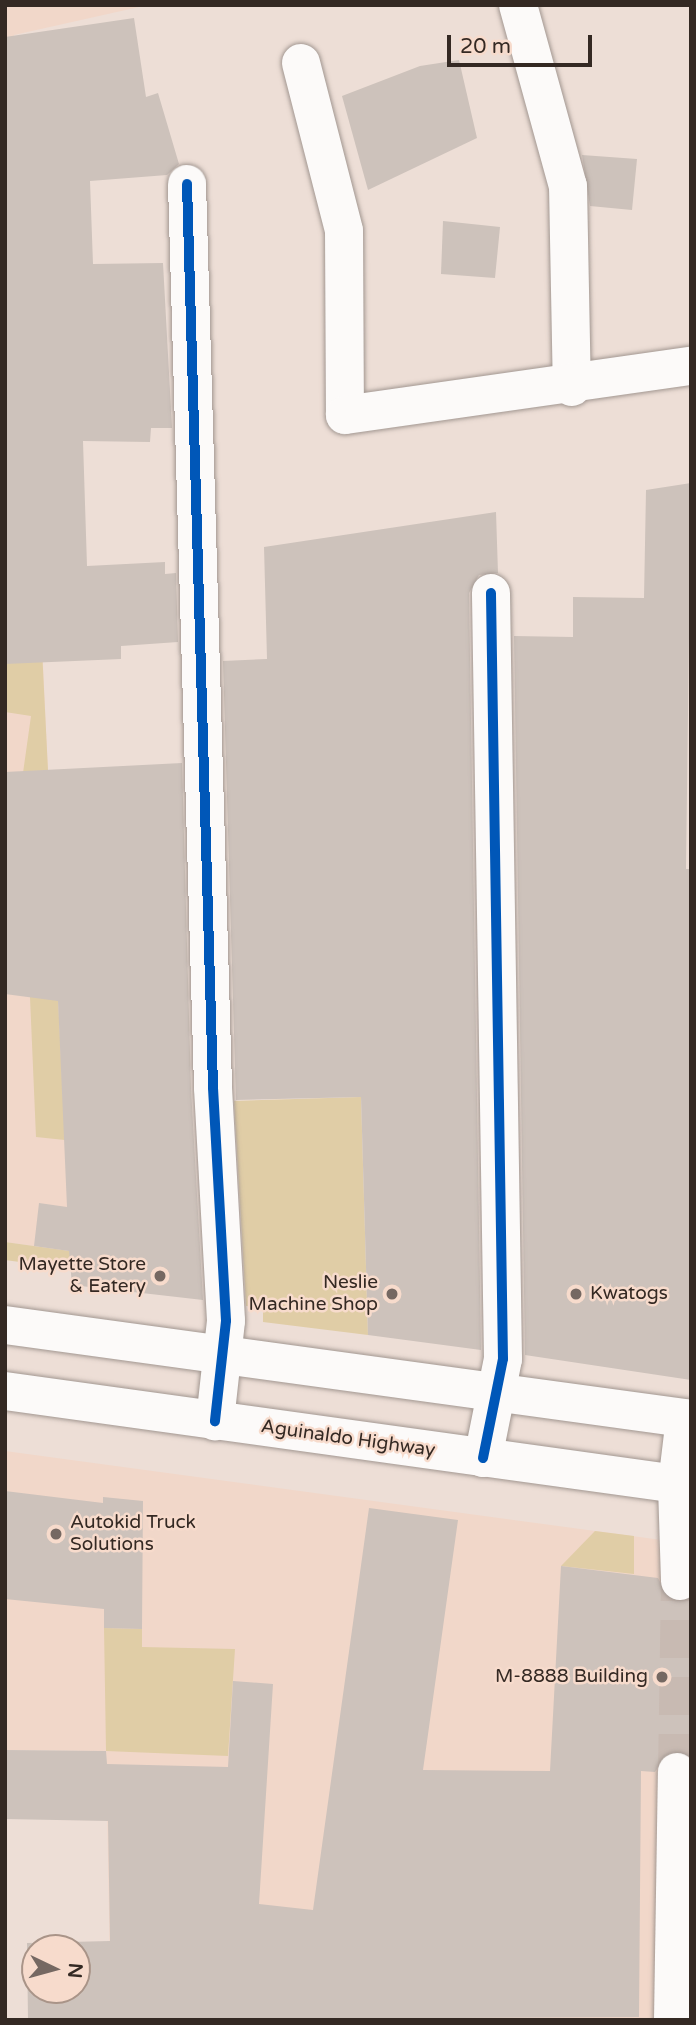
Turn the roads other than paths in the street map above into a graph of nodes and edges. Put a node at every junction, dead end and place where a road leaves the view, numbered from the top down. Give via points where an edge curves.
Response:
1 (518, 5) edge
2 (301, 63) dead end
3 (187, 184) dead end
4 (691, 366) edge
5 (572, 387) junction
6 (491, 593) dead end
7 (5, 1325) edge
8 (222, 1355) junction
9 (5, 1391) edge
10 (500, 1393) junction
11 (688, 1419) edge
12 (215, 1421) junction
13 (483, 1458) junction
14 (684, 1485) edge
15 (680, 1581) tunnel mouth
16 (677, 1772) tunnel mouth
17 (673, 2020) edge

1 - 5 main road via 568,186
2 - 5 main road via 344,231 345,415
3 - 8 main road via 213,1088 226,1321
4 - 5 main road
6 - 10 main road
7 - 8 main road
8 - 10 main road
8 - 12 main road
9 - 12 main road, Aguinaldo Highway
10 - 11 main road
10 - 13 main road
11 - 14 main road
12 - 13 main road, Aguinaldo Highway
13 - 14 main road, Aguinaldo Highway
14 - 15 main road
16 - 17 main road

